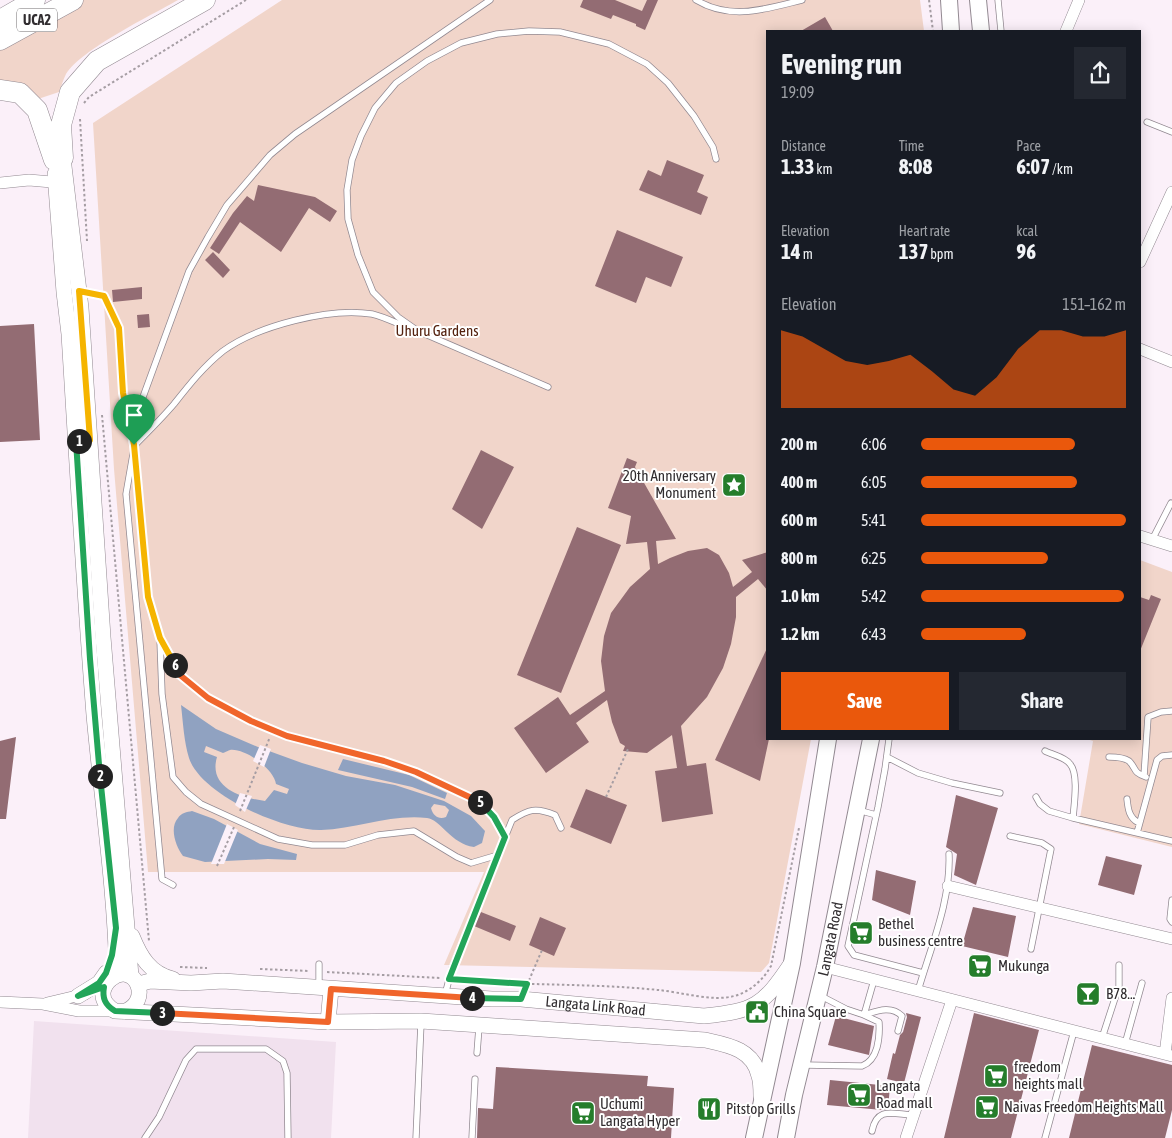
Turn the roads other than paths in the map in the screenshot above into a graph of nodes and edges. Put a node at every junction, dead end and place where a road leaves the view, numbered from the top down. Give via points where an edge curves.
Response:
1 (35, 0) edge
2 (73, 0) edge
3 (205, 0) edge
4 (490, 0) edge
5 (696, 0) edge
6 (802, 0) edge
7 (949, 0) edge
8 (978, 0) edge
9 (998, 0) edge
10 (1079, 0) edge
11 (0, 20) edge
12 (951, 30) edge
13 (981, 30) edge
14 (1001, 30) edge
15 (1066, 30) edge
16 (0, 40) edge
17 (0, 90) edge
18 (1146, 122) dead end
19 (1172, 132) edge
20 (59, 159) junction
21 (716, 159) dead end
22 (0, 183) edge
23 (60, 183) junction
24 (1172, 192) edge
25 (1169, 210) edge
26 (1141, 260) edge
27 (72, 292) junction
28 (418, 331) junction
29 (1141, 349) edge
30 (1172, 362) edge
31 (548, 387) dead end
32 (134, 445) junction
33 (1171, 503) edge
34 (1141, 536) edge
35 (1152, 540) junction
36 (1172, 546) edge
37 (160, 638) junction
38 (1172, 711) edge
39 (828, 740) edge
40 (871, 740) edge
41 (889, 740) edge
42 (1045, 751) dead end
43 (1172, 755) edge
44 (887, 757) junction
45 (1109, 757) dead end
46 (1144, 776) junction
47 (1152, 778) junction
48 (1000, 793) dead end
49 (1036, 797) dead end
50 (1127, 799) dead end
51 (858, 810) junction
52 (876, 815) junction
53 (1073, 818) junction
54 (1140, 824) junction
55 (561, 828) dead end
56 (1137, 833) junction
57 (1010, 836) dead end
58 (505, 837) junction
59 (1172, 842) edge
60 (949, 854) dead end
61 (498, 855) junction
62 (173, 885) dead end
63 (948, 886) junction
64 (1172, 900) edge
65 (1040, 907) junction
66 (1172, 922) edge
67 (121, 925) junction
68 (1172, 939) edge
69 (1031, 949) dead end
70 (792, 963) junction
71 (319, 964) dead end
72 (1119, 965) dead end
73 (825, 967) junction
74 (923, 973) junction
75 (129, 978) junction
76 (874, 980) junction
77 (1142, 982) dead end
78 (191, 983) junction
79 (104, 987) junction
80 (325, 989) junction
81 (918, 991) junction
82 (819, 995) junction
83 (78, 996) junction
84 (445, 996) junction
85 (1172, 998) edge
86 (952, 1000) junction
87 (0, 1002) edge
88 (43, 1004) junction
89 (119, 1012) junction
90 (864, 1015) junction
91 (422, 1021) junction
92 (328, 1022) junction
93 (479, 1025) junction
94 (898, 1031) dead end
95 (1074, 1031) junction
96 (1102, 1038) junction
97 (1125, 1044) junction
98 (477, 1053) dead end
99 (1168, 1055) edge
100 (802, 1064) junction
101 (475, 1079) dead end
102 (762, 1100) junction
103 (913, 1115) junction
104 (872, 1131) dead end
105 (145, 1138) edge
106 (288, 1138) edge
107 (416, 1138) edge
108 (472, 1138) edge
109 (754, 1138) edge
110 (786, 1138) edge
111 (906, 1138) edge
112 (1045, 1138) edge

1 - 11 highway, UCA2
2 - 16 highway, UCA2
3 - 20 highway via 97,62 70,92 61,124
4 - 32 lane via 295,134 270,155 227,205 190,271 143,397
5 - 6 lane via 735,13 765,10
7 - 12 main road
8 - 13 main road
9 - 14 lane
10 - 15 street
17 - 20 highway via 20,93 37,110
18 - 19 lane
20 - 23 street
21 - 28 lane via 713,147 694,116 668,83 647,64 609,44 560,32 529,30 461,42 427,61 396,83 375,108 355,152 348,190 348,219 373,292 398,317
22 - 23 street via 30,180
23 - 27 street
24 - 25 street
25 - 26 street
27 - 32 lane via 104,296 119,328 123,393
27 - 67 street via 103,637
28 - 31 lane
28 - 32 lane via 372,314 344,313 274,325 246,336 200,372
29 - 30 street
32 - 37 lane via 148,597
32 - 62 lane via 126,494 162,879
33 - 35 lane
34 - 35 street
35 - 36 street
37 - 58 lane via 180,675 208,698 287,736 384,761 438,782 479,802 494,817
37 - 61 lane via 162,694 173,777 201,804 278,840 345,845 378,835 414,831 471,863
38 - 46 lane via 1148,717
39 - 70 main road
40 - 51 main road, Langata Road
41 - 44 lane
42 - 53 lane via 1071,765 1075,777
43 - 47 lane via 1158,758
44 - 48 lane via 918,773
44 - 52 lane
45 - 46 lane via 1126,759 1135,772
46 - 47 lane
47 - 54 lane
49 - 53 lane via 1049,811
50 - 54 lane via 1131,816
51 - 52 lane
51 - 73 main road, Langata Road
52 - 74 lane via 848,946 854,955
53 - 56 lane
54 - 56 lane
55 - 58 lane via 555,815 535,809 512,820
56 - 59 lane
57 - 65 lane via 1042,843 1051,850
58 - 61 lane
60 - 63 lane
61 - 84 lane
63 - 65 street
63 - 74 lane
64 - 66 lane
65 - 68 street
65 - 69 lane
67 - 75 street
67 - 78 street via 151,968 166,977
67 - 83 street via 106,973 99,983
70 - 84 street, Langata Link Road via 764,999 750,1008 704,1016 521,999
70 - 102 main road
71 - 80 lane
72 - 96 lane via 1119,986
73 - 76 street
73 - 82 main road, Langata Road
74 - 81 lane
75 - 78 street, Langata Link Road
75 - 79 street via 108,981
75 - 89 street via 140,992 138,1001 132,1008
76 - 81 street
76 - 90 lane
77 - 97 lane
78 - 80 street, Langata Link Road via 223,981
79 - 83 street, Langata Link Road
79 - 89 street via 105,1003
80 - 84 street, Langata Link Road
80 - 92 street
81 - 86 street
82 - 90 lane
82 - 100 main road, Langata Road
83 - 88 street, Langata Link Road
85 - 99 street
86 - 95 street
86 - 103 street
87 - 88 street, Langata Link Road
88 - 89 street, Langata Link Road via 79,1011
89 - 92 street, Langata Link Road
90 - 94 lane via 888,1009 896,1012 902,1016
90 - 100 lane via 879,1022 880,1034 874,1057 869,1063 862,1066
91 - 92 street, Langata Link Road
91 - 93 street, Langata Link Road
91 - 107 lane
93 - 98 lane
93 - 102 street, Langata Link Road via 705,1040 736,1048 751,1059 759,1076
95 - 96 street
95 - 112 lane
96 - 97 street
97 - 99 street
100 - 110 main road, Langata Road
101 - 108 lane
102 - 109 main road
103 - 104 lane via 878,1116
103 - 111 street
105 - 106 lane via 159,1117 186,1060 196,1049 266,1049 283,1061 287,1073

